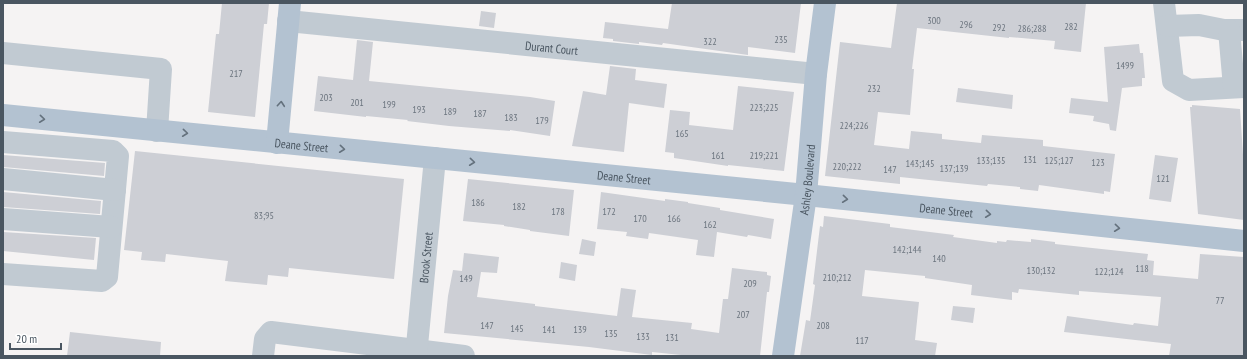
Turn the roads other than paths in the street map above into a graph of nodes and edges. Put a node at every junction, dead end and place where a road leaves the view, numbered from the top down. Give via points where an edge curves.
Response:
1 (825, 3) edge
2 (1164, 3) edge
3 (289, 12) edge
4 (1167, 26) junction
5 (1236, 30) edge
6 (3, 53) edge
7 (816, 74) junction
8 (1239, 87) edge
9 (3, 115) edge
10 (157, 130) junction
11 (3, 142) edge
12 (277, 142) junction
13 (435, 158) junction
14 (3, 179) edge
15 (115, 190) junction
16 (806, 195) junction
17 (3, 219) edge
18 (111, 227) junction
19 (1244, 241) edge
20 (3, 274) edge
21 (416, 353) edge
22 (263, 356) edge
23 (464, 356) edge
24 (783, 356) edge

1 - 7 main road, Ashley Boulevard
2 - 4 street
3 - 7 street, Durant Court
12 -> 3 main road
4 - 5 street via 1199,25
4 - 8 street via 1172,81 1190,90
5 - 8 street
6 - 10 street via 161,69
7 - 16 main road, Ashley Boulevard
9 -> 10 main road, Deane Street
10 -> 12 main road, Deane Street
11 - 15 street via 112,151 118,156
12 -> 13 main road, Deane Street
13 -> 16 main road, Deane Street
13 - 21 street, Brook Street
14 - 15 street
15 - 18 street
16 -> 19 main road, Deane Street
16 - 24 main road, Ashley Boulevard
17 - 18 street
18 - 20 street via 106,276 102,281
21 - 22 street via 271,332 265,339
21 - 23 street

